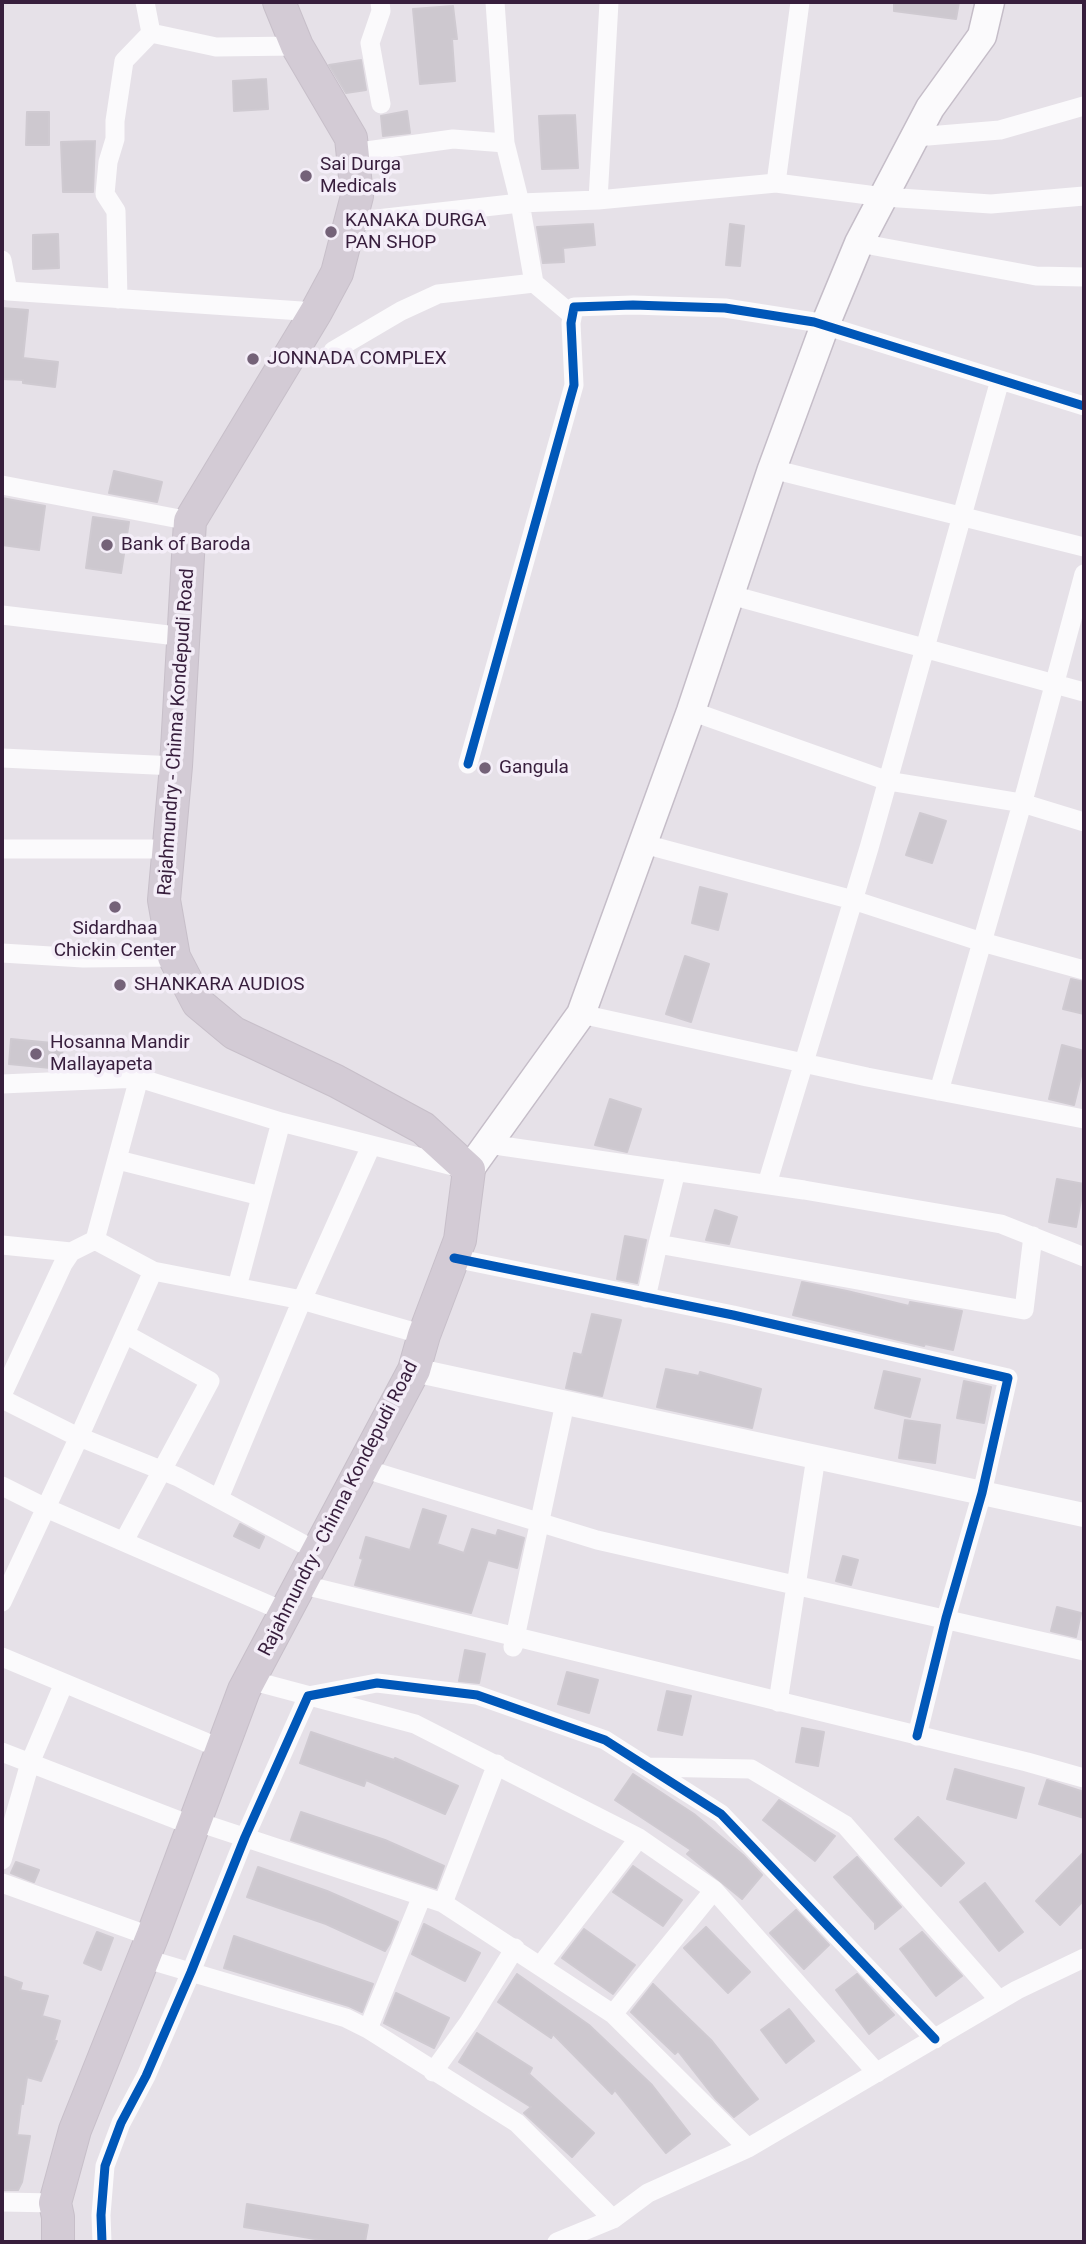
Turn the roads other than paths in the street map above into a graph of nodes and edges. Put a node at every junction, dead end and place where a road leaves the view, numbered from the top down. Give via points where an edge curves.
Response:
1 (145, 2) edge
2 (279, 2) edge
3 (380, 2) edge
4 (495, 2) edge
5 (609, 2) edge
6 (800, 2) edge
7 (990, 2) edge
8 (151, 33) junction
9 (297, 46) junction
10 (381, 104) dead end
11 (1084, 106) edge
12 (916, 137) junction
13 (505, 143) junction
14 (352, 153) junction
15 (776, 183) junction
16 (1084, 196) edge
17 (884, 197) junction
18 (598, 200) junction
19 (520, 204) junction
20 (350, 222) junction
21 (859, 243) junction
22 (2, 260) edge
23 (1084, 277) edge
24 (534, 283) junction
25 (5, 290) edge
26 (117, 299) junction
27 (316, 312) junction
28 (572, 315) junction
29 (825, 325) junction
30 (332, 351) dead end
31 (1000, 380) junction
32 (1084, 406) edge
33 (772, 469) junction
34 (2, 485) edge
35 (961, 517) junction
36 (190, 521) junction
37 (1084, 547) edge
38 (1084, 574) edge
39 (731, 595) junction
40 (2, 615) edge
41 (185, 637) junction
42 (925, 648) junction
43 (1055, 682) junction
44 (1084, 692) edge
45 (691, 711) junction
46 (2, 758) edge
47 (468, 764) dead end
48 (176, 766) junction
49 (888, 781) junction
50 (1022, 803) junction
51 (1084, 822) edge
52 (644, 844) junction
53 (2, 849) edge
54 (169, 849) junction
55 (853, 900) junction
56 (982, 942) junction
57 (2, 953) edge
58 (174, 957) junction
59 (1084, 970) edge
60 (581, 1014) junction
61 (805, 1063) junction
62 (139, 1078) junction
63 (2, 1084) edge
64 (939, 1091) junction
65 (1084, 1118) edge
66 (281, 1122) junction
67 (488, 1144) junction
68 (371, 1146) junction
69 (117, 1160) junction
70 (469, 1170) junction
71 (676, 1171) junction
72 (767, 1184) junction
73 (261, 1196) junction
74 (1033, 1236) junction
75 (95, 1240) junction
76 (658, 1244) junction
77 (2, 1245) edge
78 (71, 1252) junction
79 (1084, 1257) edge
80 (454, 1258) junction
81 (153, 1271) junction
82 (237, 1287) junction
83 (646, 1298) junction
84 (302, 1300) junction
85 (125, 1334) junction
86 (424, 1335) junction
87 (10, 1358) edge
88 (414, 1370) junction
89 (2, 1397) edge
90 (565, 1403) junction
91 (79, 1437) junction
92 (816, 1457) junction
93 (362, 1468) junction
94 (163, 1470) junction
95 (2, 1486) edge
96 (982, 1493) junction
97 (219, 1498) junction
98 (46, 1508) junction
99 (1084, 1516) edge
100 (540, 1523) junction
101 (124, 1541) junction
102 (318, 1552) junction
103 (300, 1584) junction
104 (796, 1584) junction
105 (2, 1602) edge
106 (285, 1612) junction
107 (946, 1618) junction
108 (514, 1643) junction
109 (1084, 1651) edge
110 (2, 1657) edge
111 (250, 1681) junction
112 (64, 1683) junction
113 (308, 1696) junction
114 (778, 1702) junction
115 (916, 1736) junction
116 (222, 1749) junction
117 (2, 1752) edge
118 (30, 1763) junction
119 (497, 1764) junction
120 (648, 1767) junction
121 (1084, 1779) edge
122 (194, 1823) junction
123 (245, 1837) junction
124 (639, 1838) junction
125 (2, 1860) edge
126 (2, 1883) edge
127 (714, 1890) junction
128 (422, 1896) junction
129 (443, 1903) junction
130 (147, 1948) junction
131 (515, 1948) junction
132 (1084, 1958) edge
133 (540, 1966) junction
134 (191, 1972) junction
135 (999, 2000) junction
136 (613, 2014) junction
137 (368, 2029) junction
138 (935, 2039) junction
139 (433, 2072) junction
140 (877, 2073) junction
141 (748, 2148) junction
142 (2, 2202) edge
143 (55, 2203) junction
144 (613, 2220) junction
145 (58, 2242) edge
146 (102, 2242) edge
147 (557, 2242) edge

1 - 8 street
2 - 9 main road, Rajahmundry - Chinna Kondepudi Road
3 - 10 street via 370,43
4 - 13 street
5 - 18 street
6 - 15 street
7 - 12 main road via 982,36 930,108
8 - 9 street via 216,47
8 - 26 street via 124,61 108,162 105,194 116,212
9 - 14 main road, Rajahmundry - Chinna Kondepudi Road via 351,138
11 - 12 street via 1000,130
12 - 17 main road
13 - 14 street via 453,139
13 - 19 street
14 - 20 main road, Rajahmundry - Chinna Kondepudi Road via 357,196
15 - 17 street
15 - 18 street
16 - 17 street via 991,204
17 - 21 main road
18 - 19 street
19 - 20 street
19 - 24 street
20 - 27 main road, Rajahmundry - Chinna Kondepudi Road via 337,273
21 - 23 street via 1036,276
21 - 29 main road
22 - 25 street
24 - 28 street
24 - 30 street via 439,294
25 - 26 street
26 - 27 street
27 - 36 main road, Rajahmundry - Chinna Kondepudi Road
28 - 29 street via 574,307 725,308
28 - 47 street via 574,385
29 - 31 street
29 - 33 main road
31 - 32 street
31 - 35 street
33 - 35 street
33 - 39 main road
34 - 36 street
35 - 37 street
35 - 42 street
36 - 41 main road, Rajahmundry - Chinna Kondepudi Road
38 - 43 street
39 - 42 street
39 - 45 main road
40 - 41 street
41 - 48 main road, Rajahmundry - Chinna Kondepudi Road
42 - 43 street
42 - 49 street
43 - 44 street
43 - 50 street
45 - 49 street
45 - 52 main road
46 - 48 street
48 - 54 main road, Rajahmundry - Chinna Kondepudi Road
49 - 50 street
49 - 55 street
50 - 51 street
50 - 56 street
52 - 55 street
52 - 60 main road
53 - 54 street
54 - 58 main road, Rajahmundry - Chinna Kondepudi Road via 164,900
55 - 56 street
55 - 61 street
56 - 59 street
56 - 64 street
57 - 58 street
58 - 70 main road, Rajahmundry - Chinna Kondepudi Road via 198,1003 234,1033 423,1128
60 - 61 street
60 - 67 main road
61 - 64 street
61 - 72 street
62 - 63 street
62 - 66 street
62 - 69 street
64 - 65 street
66 - 68 street
66 - 73 street
67 - 70 main road
67 - 71 street
68 - 70 street
68 - 84 street
69 - 73 street
69 - 75 street
70 - 80 main road, Rajahmundry - Chinna Kondepudi Road
71 - 72 street
71 - 76 street
72 - 74 street via 1001,1224
73 - 82 street
74 - 76 street via 1024,1310
74 - 79 street
75 - 78 street
75 - 81 street
76 - 83 street
77 - 78 street
78 - 87 street
80 - 83 street
80 - 86 main road, Rajahmundry - Chinna Kondepudi Road
81 - 82 street
81 - 85 street
82 - 84 street
83 - 96 street via 1008,1378
84 - 86 street
84 - 97 street
85 - 91 street
85 - 94 street via 210,1381
86 - 88 main road, Rajahmundry - Chinna Kondepudi Road
87 - 89 street
88 - 90 street
88 - 93 main road, Rajahmundry - Chinna Kondepudi Road
89 - 91 street
90 - 92 street
90 - 100 street
91 - 94 street
91 - 98 street
92 - 96 street
92 - 104 street
93 - 100 street
93 - 102 main road, Rajahmundry - Chinna Kondepudi Road
94 - 97 street
94 - 101 street
95 - 98 street
96 - 99 street
96 - 107 street
97 - 102 street
98 - 101 street
98 - 105 street
100 - 104 street
100 - 108 street
101 - 106 street
102 - 103 main road, Rajahmundry - Chinna Kondepudi Road
103 - 106 main road, Rajahmundry - Chinna Kondepudi Road
103 - 108 street
104 - 107 street
104 - 114 street
106 - 111 main road, Rajahmundry - Chinna Kondepudi Road
107 - 109 street
107 - 115 street
108 - 114 street
110 - 112 street
111 - 113 street
111 - 116 main road, Rajahmundry - Chinna Kondepudi Road
112 - 116 street
112 - 118 street
113 - 119 street via 415,1724
113 - 120 street via 377,1683 477,1695 605,1740
113 - 123 street
114 - 115 street
115 - 121 street
116 - 122 main road, Rajahmundry - Chinna Kondepudi Road
117 - 118 street
118 - 122 street
118 - 125 street
119 - 124 street
119 - 129 street
120 - 135 street via 751,1769 845,1825
120 - 138 street via 721,1814
122 - 123 street
122 - 130 main road, Rajahmundry - Chinna Kondepudi Road
123 - 128 street
123 - 134 street
124 - 127 street
124 - 133 street
126 - 130 street
127 - 136 street
127 - 140 street
128 - 129 street
128 - 137 street
129 - 131 street
130 - 134 street
130 - 143 main road, Rajahmundry - Chinna Kondepudi Road via 75,2130
131 - 133 street
131 - 139 street
132 - 135 street
133 - 136 street
134 - 137 street via 346,2018
134 - 146 street via 121,2123 106,2166
135 - 138 street
136 - 141 street
137 - 139 street
138 - 140 street
139 - 144 street via 517,2123
140 - 141 street
141 - 144 street via 648,2193
142 - 143 street
143 - 145 main road, Rajahmundry - Chinna Kondepudi Road
144 - 147 street

